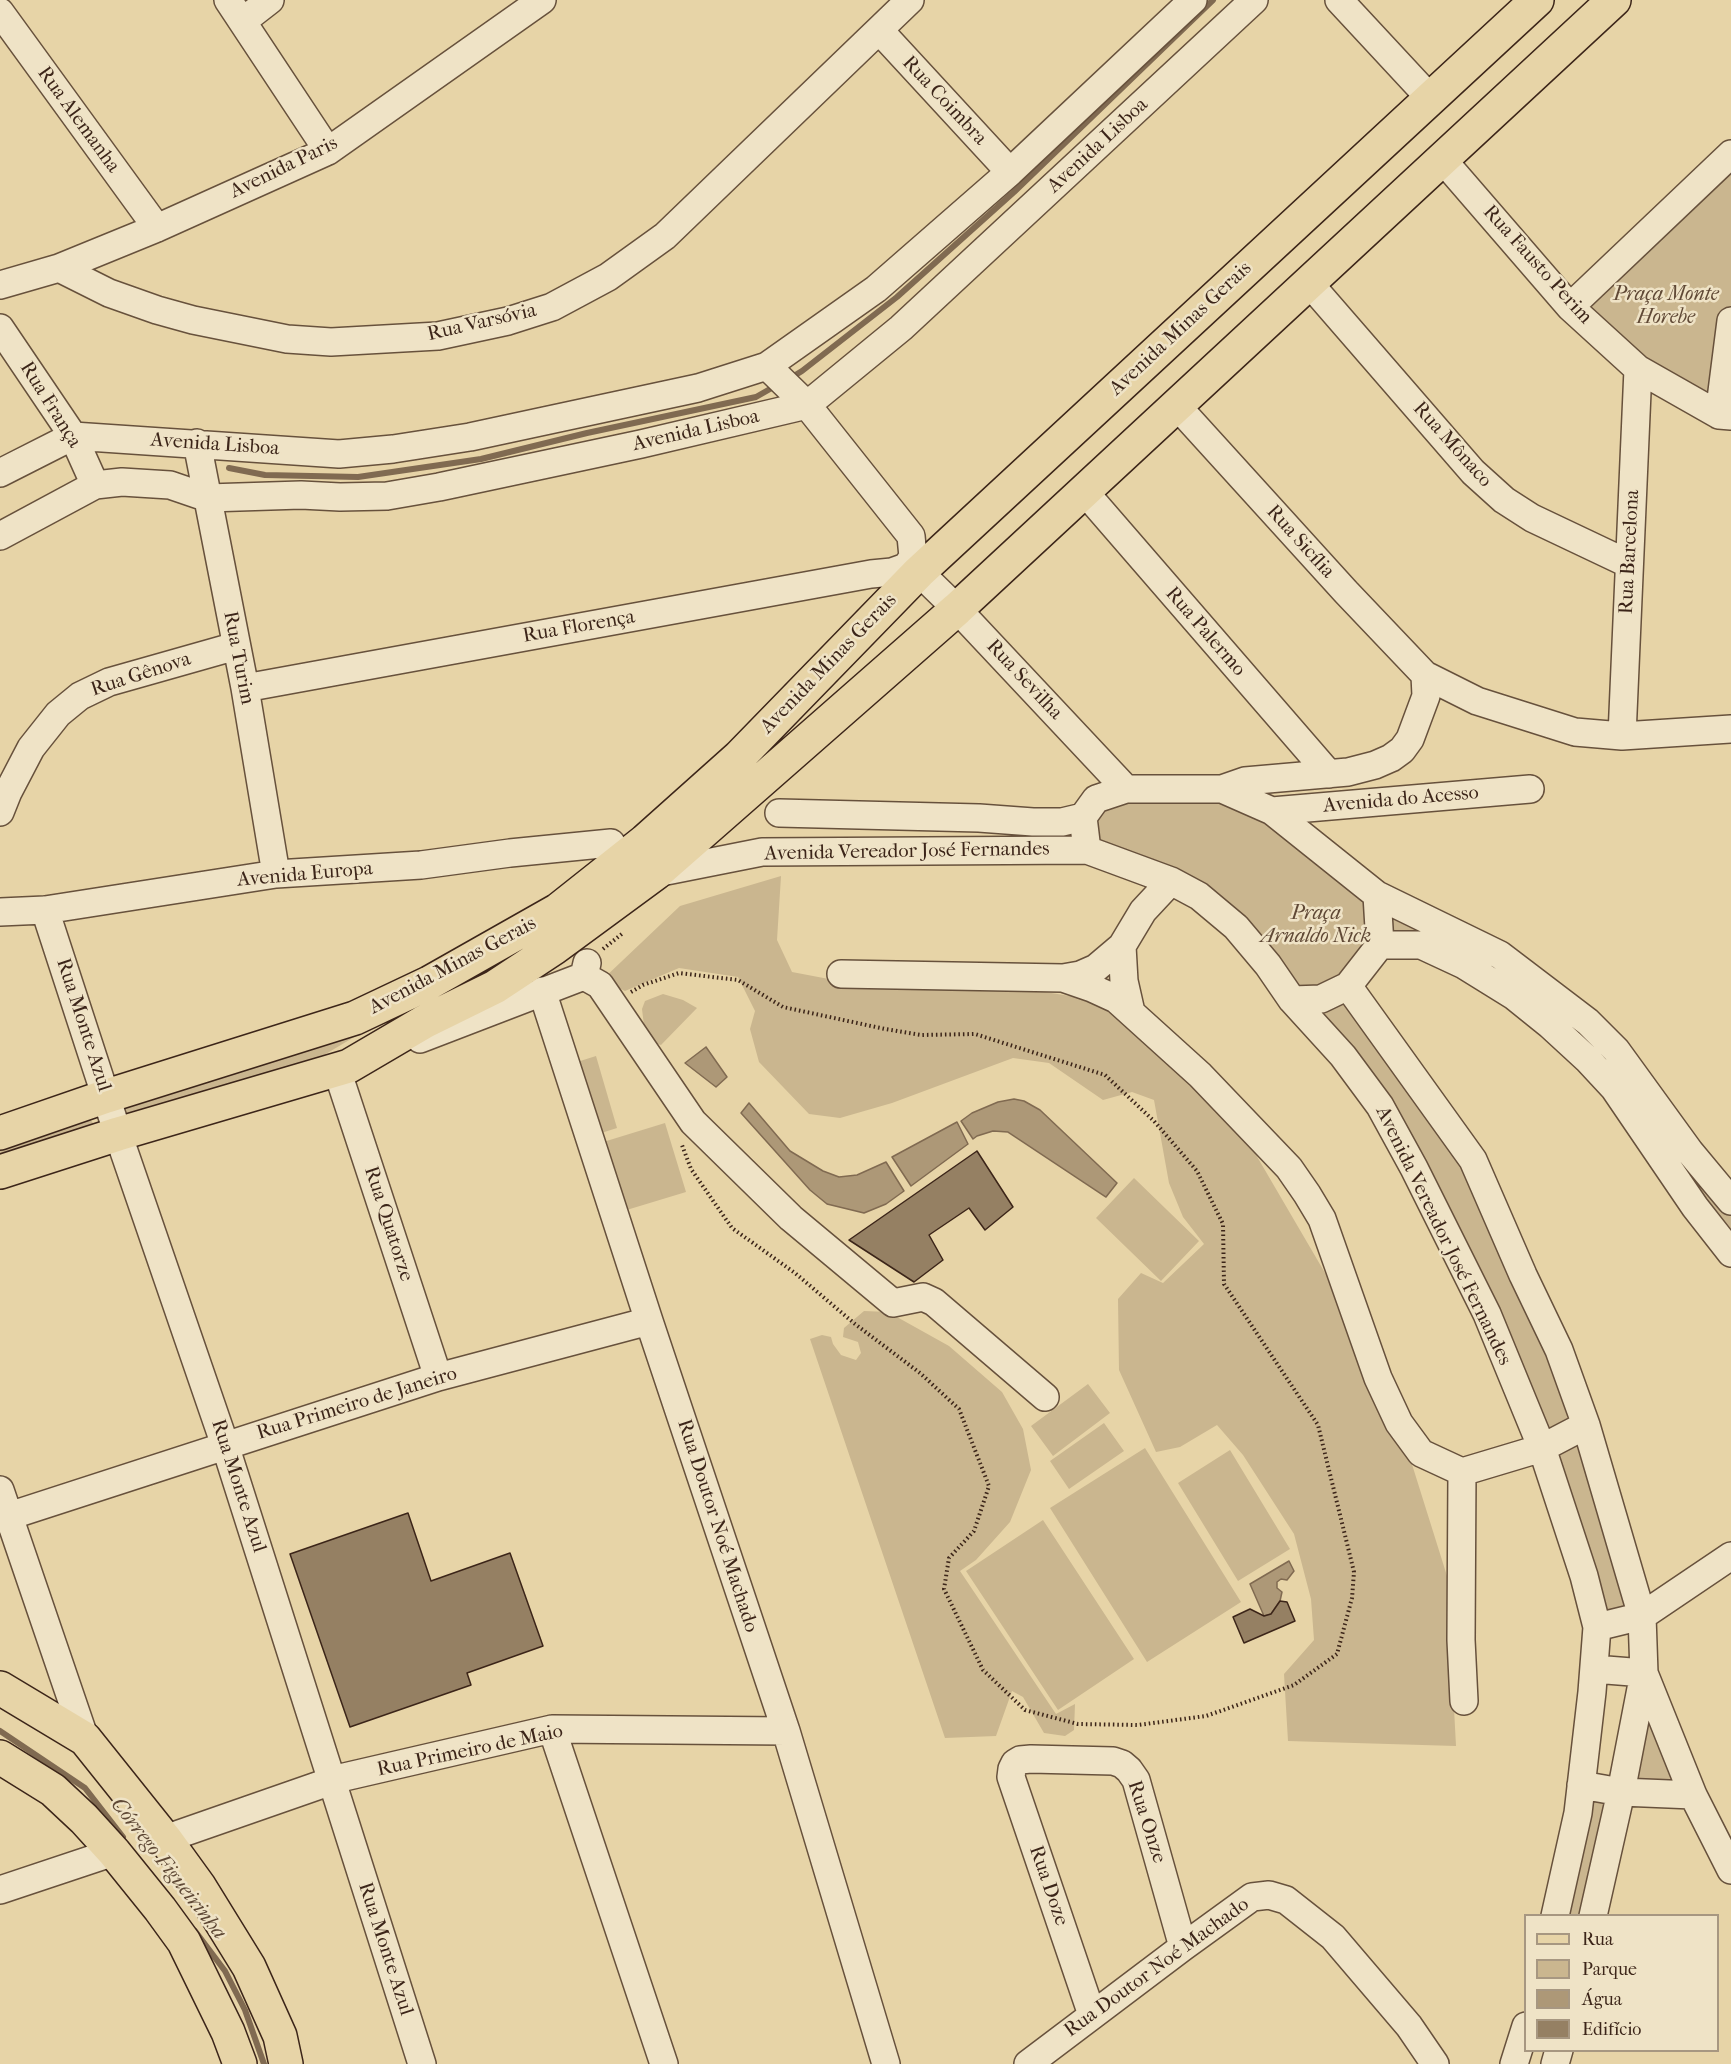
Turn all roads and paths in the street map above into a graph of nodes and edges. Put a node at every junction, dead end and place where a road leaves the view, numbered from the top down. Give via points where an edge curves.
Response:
1 (270, 0) edge
2 (542, 0) edge
3 (910, 0) edge
4 (1193, 0) edge
5 (1254, 0) edge
6 (1339, 0) edge
7 (1537, 0) edge
8 (1614, 0) edge
9 (235, 10) edge
10 (0, 12) edge
11 (879, 30) junction
12 (1430, 98) junction
13 (328, 151) junction
14 (1731, 154) edge
15 (1442, 159) junction
16 (1010, 172) junction
17 (157, 228) junction
18 (59, 268) junction
19 (1309, 283) junction
20 (0, 285) edge
21 (1570, 307) junction
22 (1731, 321) edge
23 (0, 328) edge
24 (767, 366) junction
25 (1638, 369) junction
26 (807, 405) junction
27 (1177, 406) junction
28 (1725, 416) edge
29 (73, 436) junction
30 (197, 443) junction
31 (0, 473) edge
32 (95, 485) junction
33 (1083, 490) junction
34 (208, 498) junction
35 (0, 536) edge
36 (1629, 564) junction
37 (915, 567) junction
38 (957, 609) junction
39 (236, 646) junction
40 (1425, 675) junction
41 (244, 688) junction
42 (1730, 730) edge
43 (1622, 736) junction
44 (1329, 774) junction
45 (1126, 789) junction
46 (1222, 789) junction
47 (1530, 789) dead end
48 (0, 812) edge
49 (1272, 812) junction
50 (778, 813) dead end
51 (1083, 817) junction
52 (611, 843) dead end
53 (1087, 850) junction
54 (656, 873) junction
55 (276, 874) junction
56 (1171, 881) junction
57 (1377, 895) junction
58 (45, 910) junction
59 (0, 912) edge
60 (630, 928) dead end
61 (1380, 945) junction
62 (1122, 946) junction
63 (841, 974) dead end
64 (1063, 978) junction
65 (596, 982) junction
66 (1348, 986) junction
67 (542, 991) junction
68 (1292, 1000) junction
69 (1131, 1012) junction
70 (343, 1068) junction
71 (107, 1096) junction
72 (682, 1106) junction
73 (0, 1133) edge
74 (118, 1134) junction
75 (0, 1172) edge
76 (1731, 1201) edge
77 (1731, 1253) edge
78 (649, 1321) junction
79 (438, 1377) junction
80 (1045, 1397) dead end
81 (1586, 1425) junction
82 (225, 1445) junction
83 (1542, 1448) junction
84 (1462, 1472) junction
85 (0, 1490) edge
86 (4, 1518) edge
87 (1731, 1556) edge
88 (1642, 1616) junction
89 (1597, 1627) junction
90 (1594, 1669) junction
91 (1644, 1673) junction
92 (0, 1688) edge
93 (1464, 1701) dead end
94 (552, 1730) junction
95 (786, 1731) junction
96 (85, 1739) junction
97 (0, 1757) edge
98 (1020, 1760) joint
99 (332, 1782) junction
100 (1581, 1785) junction
101 (1621, 1792) junction
102 (1693, 1795) junction
103 (165, 1839) junction
104 (114, 1852) junction
105 (1731, 1870) edge
106 (0, 1890) edge
107 (1555, 1914) edge
108 (1593, 1914) edge
109 (1183, 1947) junction
110 (1092, 2015) junction
111 (1524, 2032) edge
112 (240, 2064) edge
113 (286, 2064) edge
114 (422, 2064) edge
115 (664, 2064) edge
116 (886, 2064) edge
117 (1028, 2064) edge
118 (1435, 2064) edge
119 (1514, 2064) edge

1 - 9 street
2 - 13 street, Avenida Paris
3 - 11 street, Rua Varsóvia
4 - 16 street, Avenida Lisboa
5 - 26 street, Avenida Lisboa via 902,328
6 - 12 street
7 - 12 main road, Avenida Minas Gerais
8 - 15 main road, Avenida Minas Gerais
9 - 13 street
10 - 17 street, Rua Alemanha
11 - 16 street, Rua Coimbra
11 - 18 street, Rua Varsóvia via 665,236 608,277 552,307 508,321 438,336 331,342 287,339 157,310 109,293
12 - 37 main road, Avenida Minas Gerais
13 - 17 street, Avenida Paris
14 - 21 street
15 - 19 main road, Avenida Minas Gerais
15 - 21 street, Rua Fausto Perim
16 - 24 street, Avenida Lisboa via 876,289
17 - 18 street, Avenida Paris
18 - 20 street, Avenida Paris
19 - 27 main road, Avenida Minas Gerais
19 - 36 street, Rua Mônaco via 1473,472 1504,500 1532,518
21 - 25 street, Rua Fausto Perim
22 - 28 street
23 - 29 street, Rua França
24 - 26 street
24 - 30 street, Avenida Lisboa via 687,390 470,437 393,449 339,454
25 - 28 street, Rua Fausto Perim
25 - 36 street, Rua Barcelona
26 - 34 street, Avenida Lisboa via 387,496
26 - 37 street via 911,536
27 - 33 main road, Avenida Minas Gerais
27 - 40 street, Rua Sicília
29 - 30 street, Avenida Lisboa
29 - 31 street
29 - 32 street, Rua França
30 - 34 street, Rua Turim
32 - 34 street, Avenida Lisboa via 170,485
32 - 35 street, Avenida Lisboa
33 - 38 main road, Avenida Minas Gerais
33 - 44 street, Rua Palermo
34 - 39 street, Rua Turim
36 - 43 street, Rua Barcelona
37 - 38 street, Rua Sevilha
37 - 41 street, Rua Florença
37 - 71 main road, Avenida Minas Gerais via 739,757 645,841 558,910 429,983 355,1018
38 - 45 street, Rua Sevilha
38 - 54 main road, Avenida Minas Gerais
39 - 41 street, Rua Turim
39 - 48 street, Rua Gênova via 109,682 80,696 58,714 31,748
40 - 43 street, Rua Sicília via 1477,701 1575,732
40 - 44 street via 1426,696 1402,750 1375,765
41 - 55 street, Rua Turim
42 - 43 street, Rua Sicília
44 - 46 street via 1245,781
45 - 46 street
45 - 51 street via 1096,799
46 - 49 street
47 - 49 street, Avenida do Acesso
49 - 57 street
50 - 51 street, Avenida Vereador José Fernandes via 1033,822
51 - 53 street
52 - 55 street, Avenida Europa via 421,866
53 - 54 street, Avenida Vereador José Fernandes via 762,852
53 - 56 street, Avenida Vereador José Fernandes
54 - 70 main road, Avenida Minas Gerais via 495,987
55 - 58 street, Avenida Europa
56 - 62 street via 1143,911
56 - 68 street, Avenida Vereador José Fernandes via 1199,896 1236,927
57 - 61 street
57 - 76 street via 1500,955 1588,1022 1616,1050
58 - 59 street, Avenida Europa
58 - 71 street, Rua Monte Azul
60 - 65 path
61 - 66 street
61 - 77 street via 1421,945 1464,964 1550,1025 1614,1088
62 - 64 street via 1096,968
62 - 69 street
63 - 64 street
64 - 69 street via 1116,999
65 - 67 street, Avenida Minas Gerais
65 - 72 street
65 - 72 path via 643,985 679,973 738,980 783,1007 921,1035 975,1034 1105,1075 1154,1121 1197,1171 1223,1224 1224,1284 1318,1425 1354,1572 1353,1598 1337,1654 1294,1685 1206,1716 1138,1725 1078,1724 1025,1710 984,1670 944,1589 949,1558 974,1531 989,1486 959,1409 795,1273 732,1228 691,1168 680,1142
66 - 68 street via 1321,999
66 - 81 street via 1473,1160 1559,1350
67 - 70 street, Avenida Minas Gerais
67 - 78 street, Rua Doutor Noé Machado
68 - 83 street, Avenida Vereador José Fernandes via 1343,1056 1380,1106 1487,1314
69 - 84 street via 1200,1075 1289,1168 1322,1219 1378,1378 1399,1423 1422,1453
70 - 74 main road, Avenida Minas Gerais
70 - 79 street, Rua Quatorze
71 - 73 main road, Avenida Minas Gerais
71 - 74 street, Rua Monte Azul
72 - 80 street via 693,1122 791,1218 885,1297 893,1303 923,1296 934,1302
74 - 75 main road, Avenida Minas Gerais
74 - 82 street, Rua Monte Azul
78 - 79 street, Rua Primeiro de Janeiro
78 - 95 street, Rua Doutor Noé Machado
79 - 82 street, Rua Primeiro de Janeiro
81 - 83 street
81 - 88 street
82 - 86 street, Rua Primeiro de Janeiro
82 - 99 street, Rua Monte Azul
83 - 84 street
83 - 89 street, Avenida Vereador José Fernandes
84 - 93 street
85 - 86 street
86 - 96 street
87 - 88 street
88 - 89 street
88 - 91 street
89 - 90 street, Avenida Vereador José Fernandes
90 - 91 street
90 - 100 street, Avenida Vereador José Fernandes
91 - 101 street
91 - 102 street
92 - 96 main road
94 - 95 street, Rua Primeiro de Maio
94 - 99 street, Rua Primeiro de Maio
94 - 115 street
95 - 116 street, Rua Doutor Noé Machado
96 - 103 main road
97 - 104 main road via 53,1790
98 - 109 street, Rua Onze via 1113,1761 1129,1770 1136,1780
98 - 110 street, Rua Doze via 1011,1777
99 - 103 street, Rua Primeiro de Maio
99 - 114 street, Rua Monte Azul
100 - 101 street
100 - 107 street, Avenida Vereador José Fernandes
101 - 102 street
101 - 108 street
102 - 105 street
103 - 113 main road via 249,1967 280,2036
104 - 106 street
104 - 112 main road via 184,1942
109 - 110 street, Rua Doutor Noé Machado
109 - 118 street, Rua Doutor Noé Machado via 1252,1897 1269,1895 1286,1900 1333,1937 1409,2026
110 - 117 street, Rua Doutor Noé Machado
111 - 119 street

